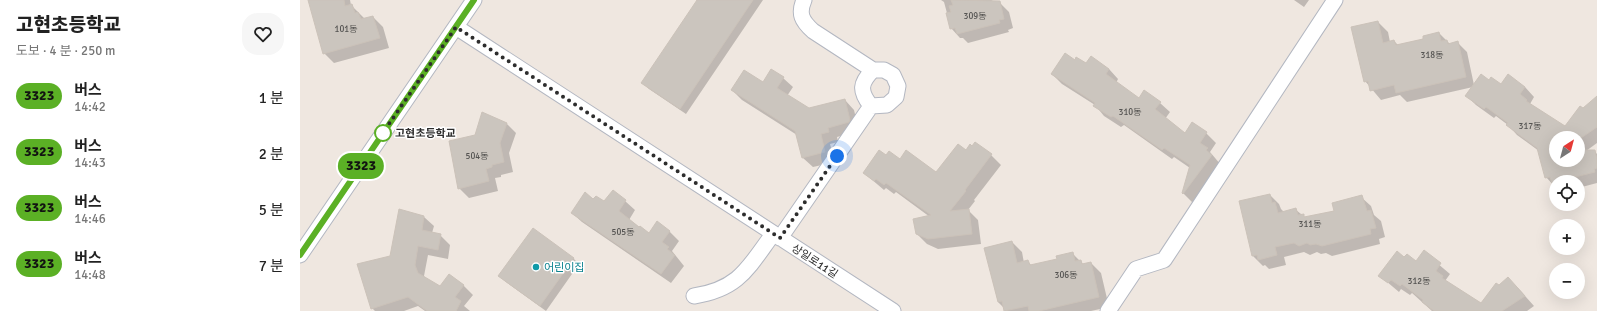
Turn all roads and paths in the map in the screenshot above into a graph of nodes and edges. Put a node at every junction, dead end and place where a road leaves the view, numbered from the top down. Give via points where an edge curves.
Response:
1 (474, 0) edge
2 (804, 0) edge
3 (1335, 0) edge
4 (456, 27) junction
5 (873, 70) junction
6 (871, 106) junction
7 (777, 236) junction
8 (300, 255) edge
9 (694, 296) dead end
10 (892, 311) edge
11 (1108, 311) edge

1 - 4 street
2 - 5 street via 801,15 804,23
3 - 11 street via 1164,260 1136,269
4 - 7 street, 상일로11길
4 - 8 street
5 - 6 street via 864,78 862,88
5 - 6 street via 884,70 893,75 898,86 896,97 887,105
6 - 7 street
7 - 9 street via 733,283 710,294
7 - 10 street, 상일로11길

